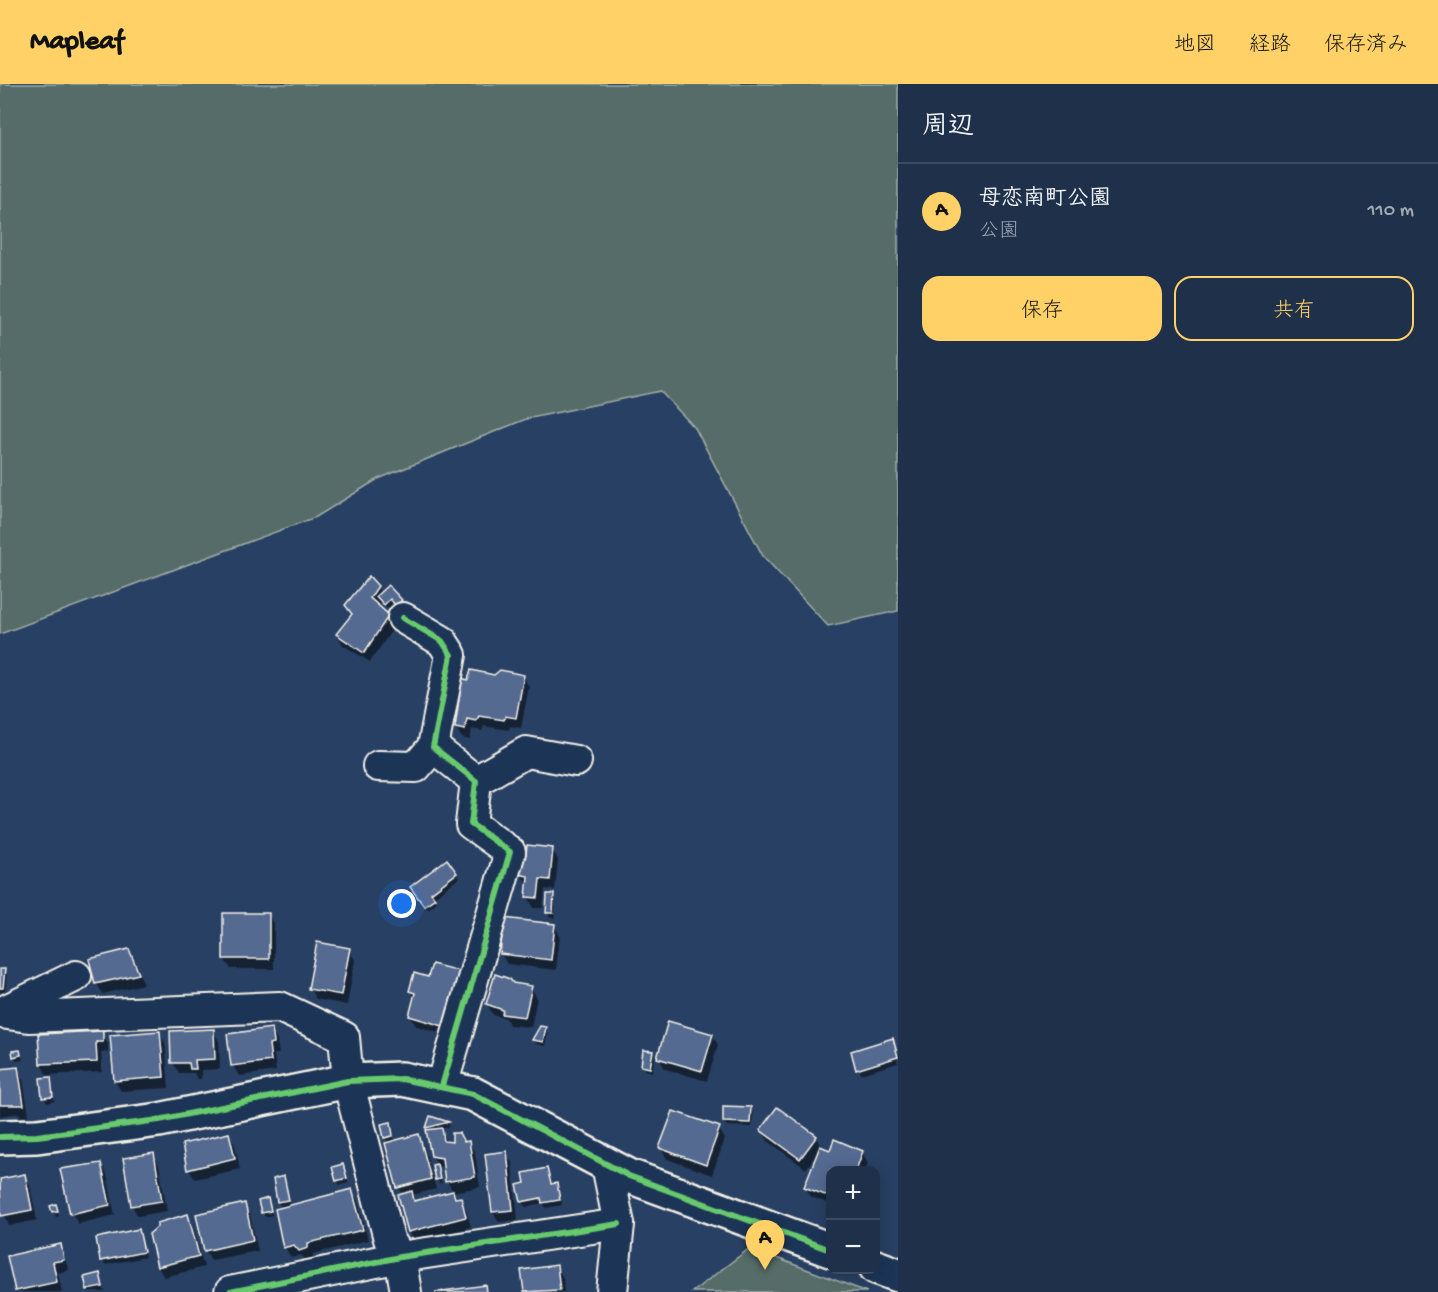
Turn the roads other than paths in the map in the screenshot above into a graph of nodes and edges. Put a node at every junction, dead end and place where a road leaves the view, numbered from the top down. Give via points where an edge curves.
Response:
1 (403, 618) dead end
2 (433, 747) junction
3 (576, 760) dead end
4 (378, 766) dead end
5 (476, 781) junction
6 (76, 976) dead end
7 (348, 1081) junction
8 (442, 1086) junction
9 (0, 1137) edge
10 (607, 1165) junction
11 (619, 1224) junction
12 (826, 1248) edge
13 (400, 1257) junction
14 (880, 1268) edge
15 (898, 1275) edge
16 (230, 1292) edge
17 (406, 1292) edge
18 (612, 1292) edge

1 - 2 street via 442,640 451,655
2 - 4 street via 416,767
2 - 5 street
3 - 5 street via 526,752
5 - 8 street via 471,824 510,852
6 - 7 street via 0,1013 29,1017 280,1007 344,1037
7 - 8 street via 402,1079
7 - 9 street via 159,1120 37,1137
7 - 13 street via 389,1239
8 - 10 street via 473,1095
10 - 11 street
10 - 12 street
11 - 13 street
11 - 18 street
13 - 16 street
13 - 17 street
14 - 15 street

